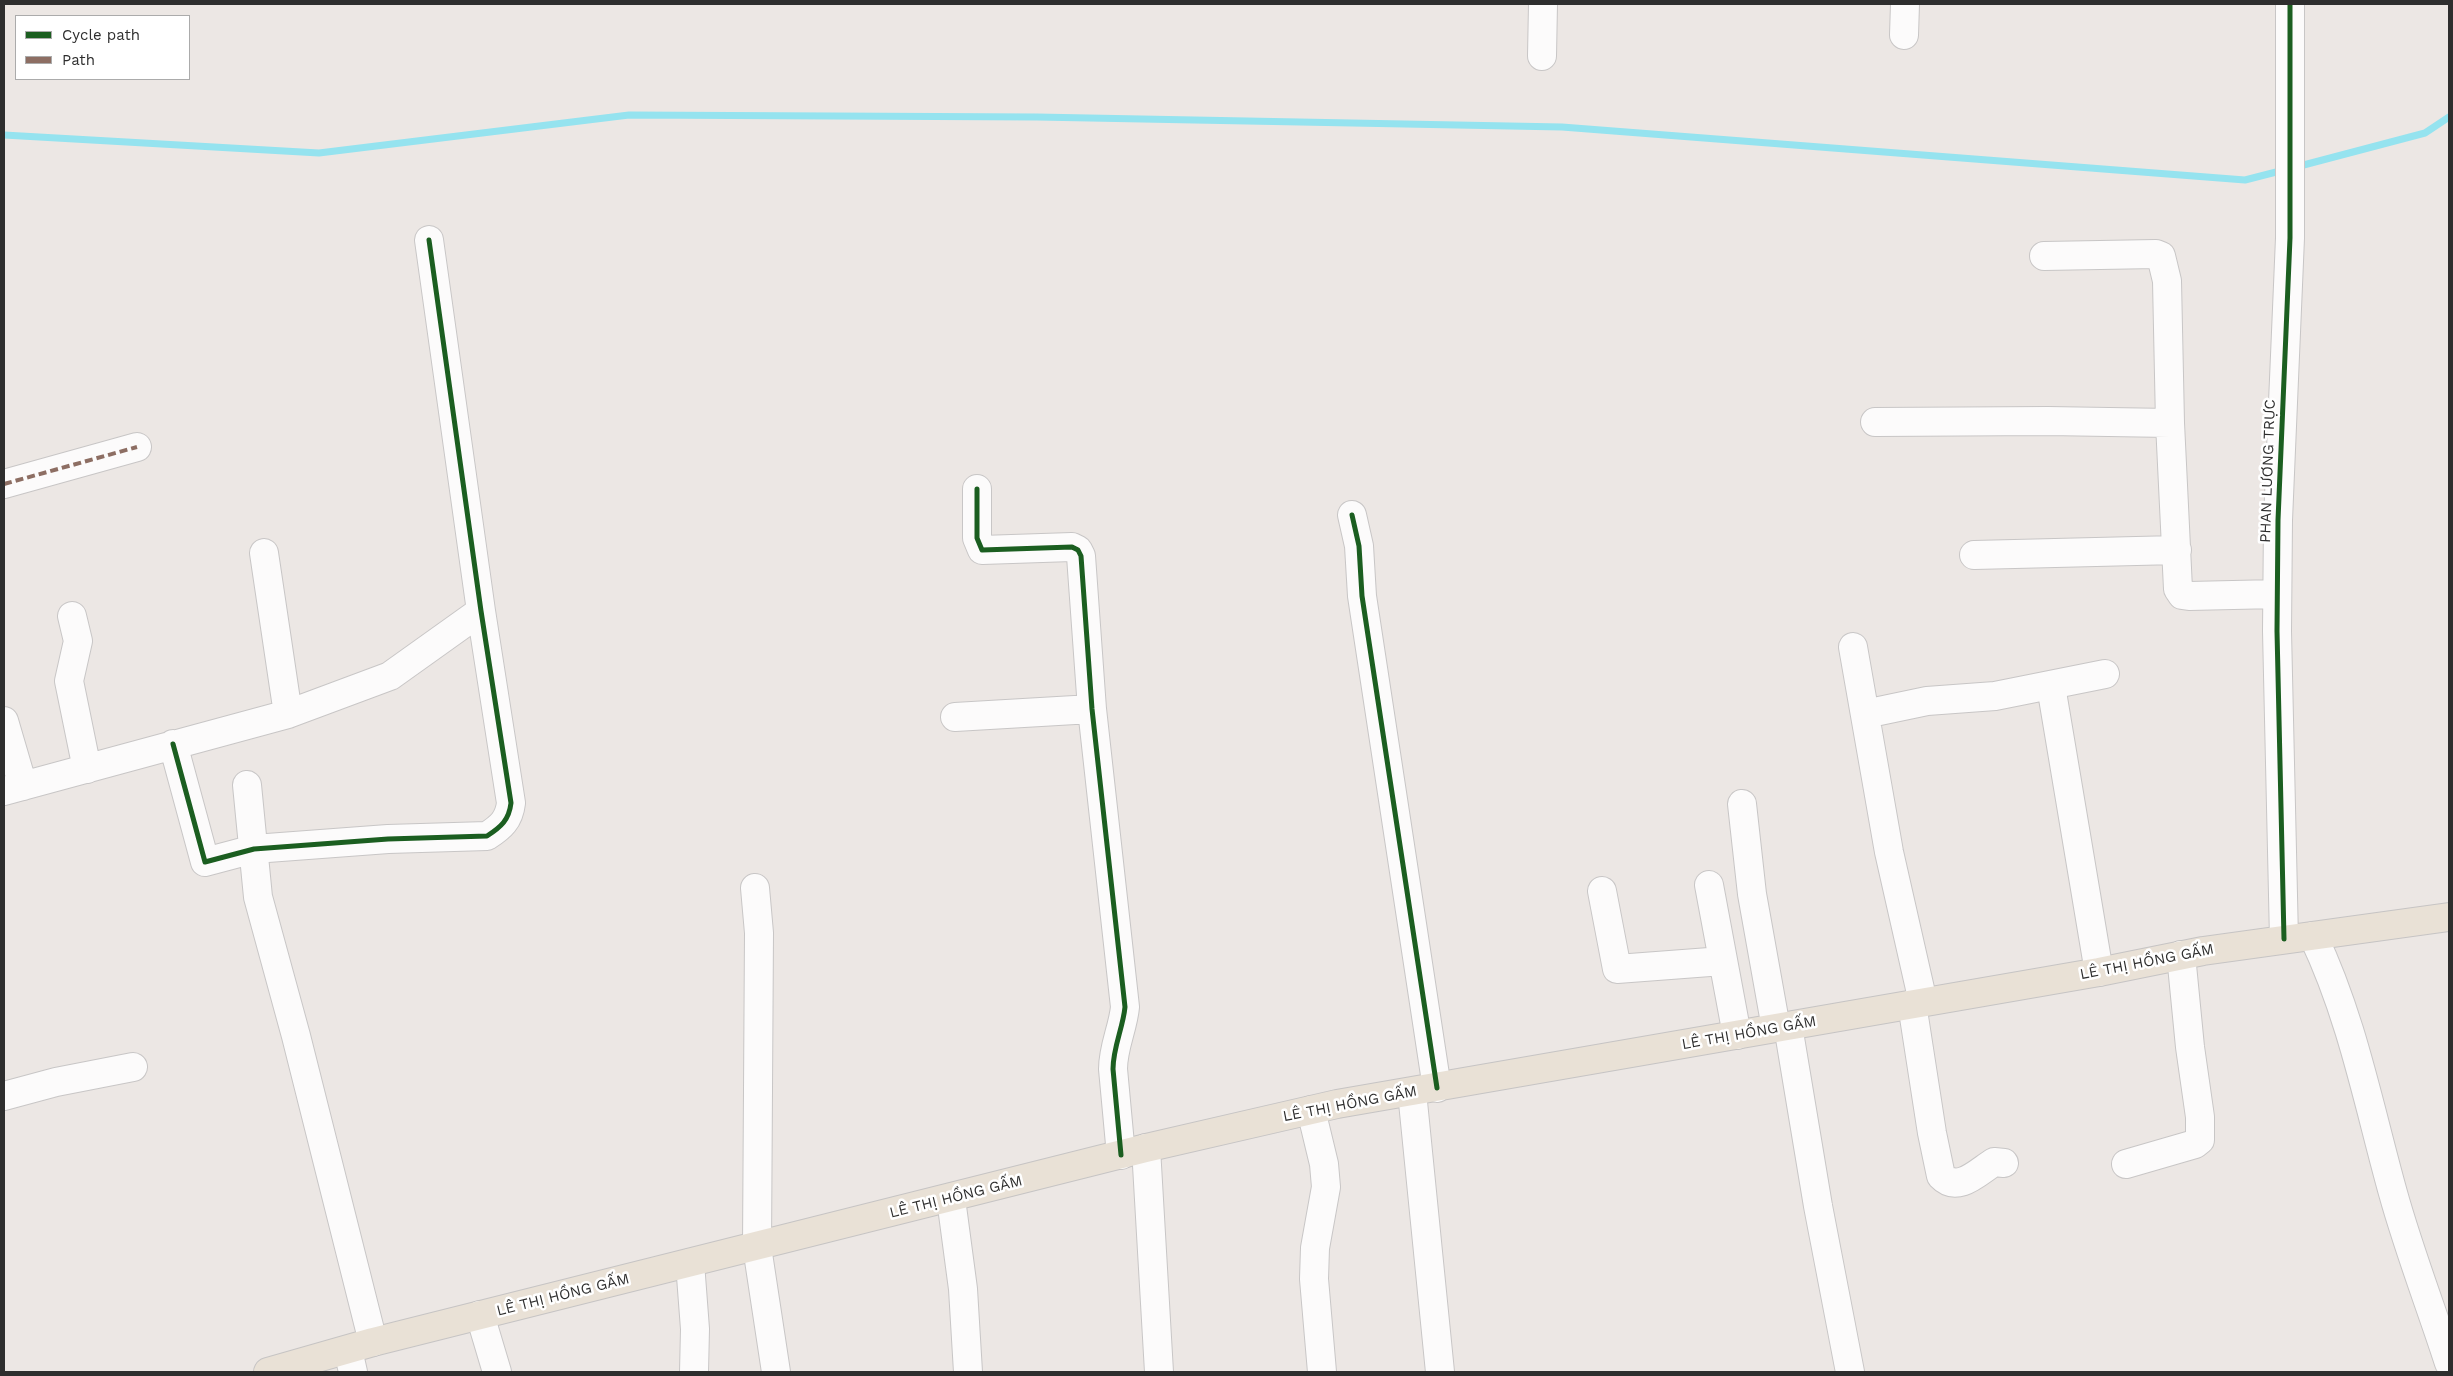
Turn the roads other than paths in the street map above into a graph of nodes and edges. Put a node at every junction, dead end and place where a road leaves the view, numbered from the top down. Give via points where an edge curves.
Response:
1 (1543, 4) edge
2 (1905, 4) edge
3 (2290, 4) edge
4 (1904, 35) dead end
5 (1542, 56) dead end
6 (429, 240) dead end
7 (2044, 256) dead end
8 (1875, 422) dead end
9 (2170, 423) junction
10 (137, 447) dead end
11 (4, 484) edge
12 (977, 489) dead end
13 (1352, 515) dead end
14 (2177, 550) junction
15 (264, 553) dead end
16 (1974, 556) dead end
17 (2277, 594) junction
18 (481, 611) junction
19 (72, 616) dead end
20 (1853, 647) dead end
21 (2105, 674) dead end
22 (2051, 686) junction
23 (1092, 709) junction
24 (288, 714) junction
25 (1864, 714) junction
26 (955, 717) dead end
27 (4, 721) edge
28 (173, 744) junction
29 (87, 769) junction
30 (247, 785) dead end
31 (13, 788) edge
32 (1742, 804) dead end
33 (254, 849) junction
34 (1710, 885) dead end
35 (755, 888) dead end
36 (1602, 891) dead end
37 (2449, 917) edge
38 (2313, 936) junction
39 (2284, 939) junction
40 (2181, 955) junction
41 (1723, 961) junction
42 (2099, 972) junction
43 (1918, 1003) junction
44 (1782, 1027) junction
45 (1737, 1035) junction
46 (133, 1067) dead end
47 (1424, 1090) junction
48 (4, 1096) edge
49 (1311, 1110) junction
50 (1134, 1152) junction
51 (2004, 1163) dead end
52 (2126, 1164) dead end
53 (950, 1199) junction
54 (757, 1246) junction
55 (690, 1263) junction
56 (480, 1315) junction
57 (358, 1355) edge
58 (2449, 1365) edge
59 (268, 1372) edge
60 (497, 1372) edge
61 (694, 1372) edge
62 (776, 1372) edge
63 (968, 1372) edge
64 (1159, 1372) edge
65 (1322, 1372) edge
66 (1440, 1372) edge
67 (1850, 1372) edge
68 (2441, 1372) edge

1 - 5 street
2 - 4 street
3 - 17 street, PHAN LƯƠNG TRỰC via 2290,238
6 - 18 street
7 - 9 street via 2162,256 2167,281
8 - 9 street
9 - 14 street
10 - 11 street
12 - 23 street via 977,538 982,550 1072,546 1078,550
13 - 47 street via 1359,546 1362,596
14 - 16 street
14 - 17 street via 2178,589 2182,595
15 - 24 street
17 - 39 street, PHAN LƯƠNG TRỰC
18 - 24 street via 390,676
18 - 33 street via 511,803 510,813 498,829 488,836 388,839
19 - 29 street via 78,641 69,681
20 - 25 street
21 - 22 street
22 - 25 street via 1980,698 1927,701
22 - 42 street
23 - 26 street
23 - 50 street via 1125,1007 1113,1069
24 - 28 street
25 - 43 street
27 - 31 street
28 - 29 street
28 - 33 street via 205,862
29 - 31 street
30 - 33 street
32 - 44 street via 1752,894
33 - 57 street via 258,898 298,1045
34 - 41 street
35 - 54 street via 759,932
36 - 41 street via 1617,970
37 - 38 main road, LÊ THỊ HỒNG GẤM
38 - 39 main road, LÊ THỊ HỒNG GẤM
38 - 58 street via 2340,1002 2397,1206
39 - 40 main road, LÊ THỊ HỒNG GẤM
40 - 42 main road, LÊ THỊ HỒNG GẤM
40 - 52 street via 2200,1140
41 - 45 street
42 - 43 main road, LÊ THỊ HỒNG GẤM
43 - 44 main road, LÊ THỊ HỒNG GẤM
43 - 51 street via 1930,1124 1941,1176 1957,1183 1970,1179 1994,1162
44 - 45 main road, LÊ THỊ HỒNG GẤM
44 - 67 street
45 - 47 main road, LÊ THỊ HỒNG GẤM
46 - 48 street
47 - 49 main road, LÊ THỊ HỒNG GẤM
47 - 66 street
49 - 50 main road, LÊ THỊ HỒNG GẤM
49 - 65 street via 1326,1187 1315,1248 1314,1279
50 - 53 main road, LÊ THỊ HỒNG GẤM
50 - 64 street
53 - 54 main road, LÊ THỊ HỒNG GẤM
53 - 63 street via 963,1289
54 - 55 main road, LÊ THỊ HỒNG GẤM
54 - 62 street
55 - 56 main road, LÊ THỊ HỒNG GẤM
55 - 61 street via 695,1329
56 - 57 main road, LÊ THỊ HỒNG GẤM
56 - 60 street
57 - 59 main road, LÊ THỊ HỒNG GẤM
58 - 68 street

